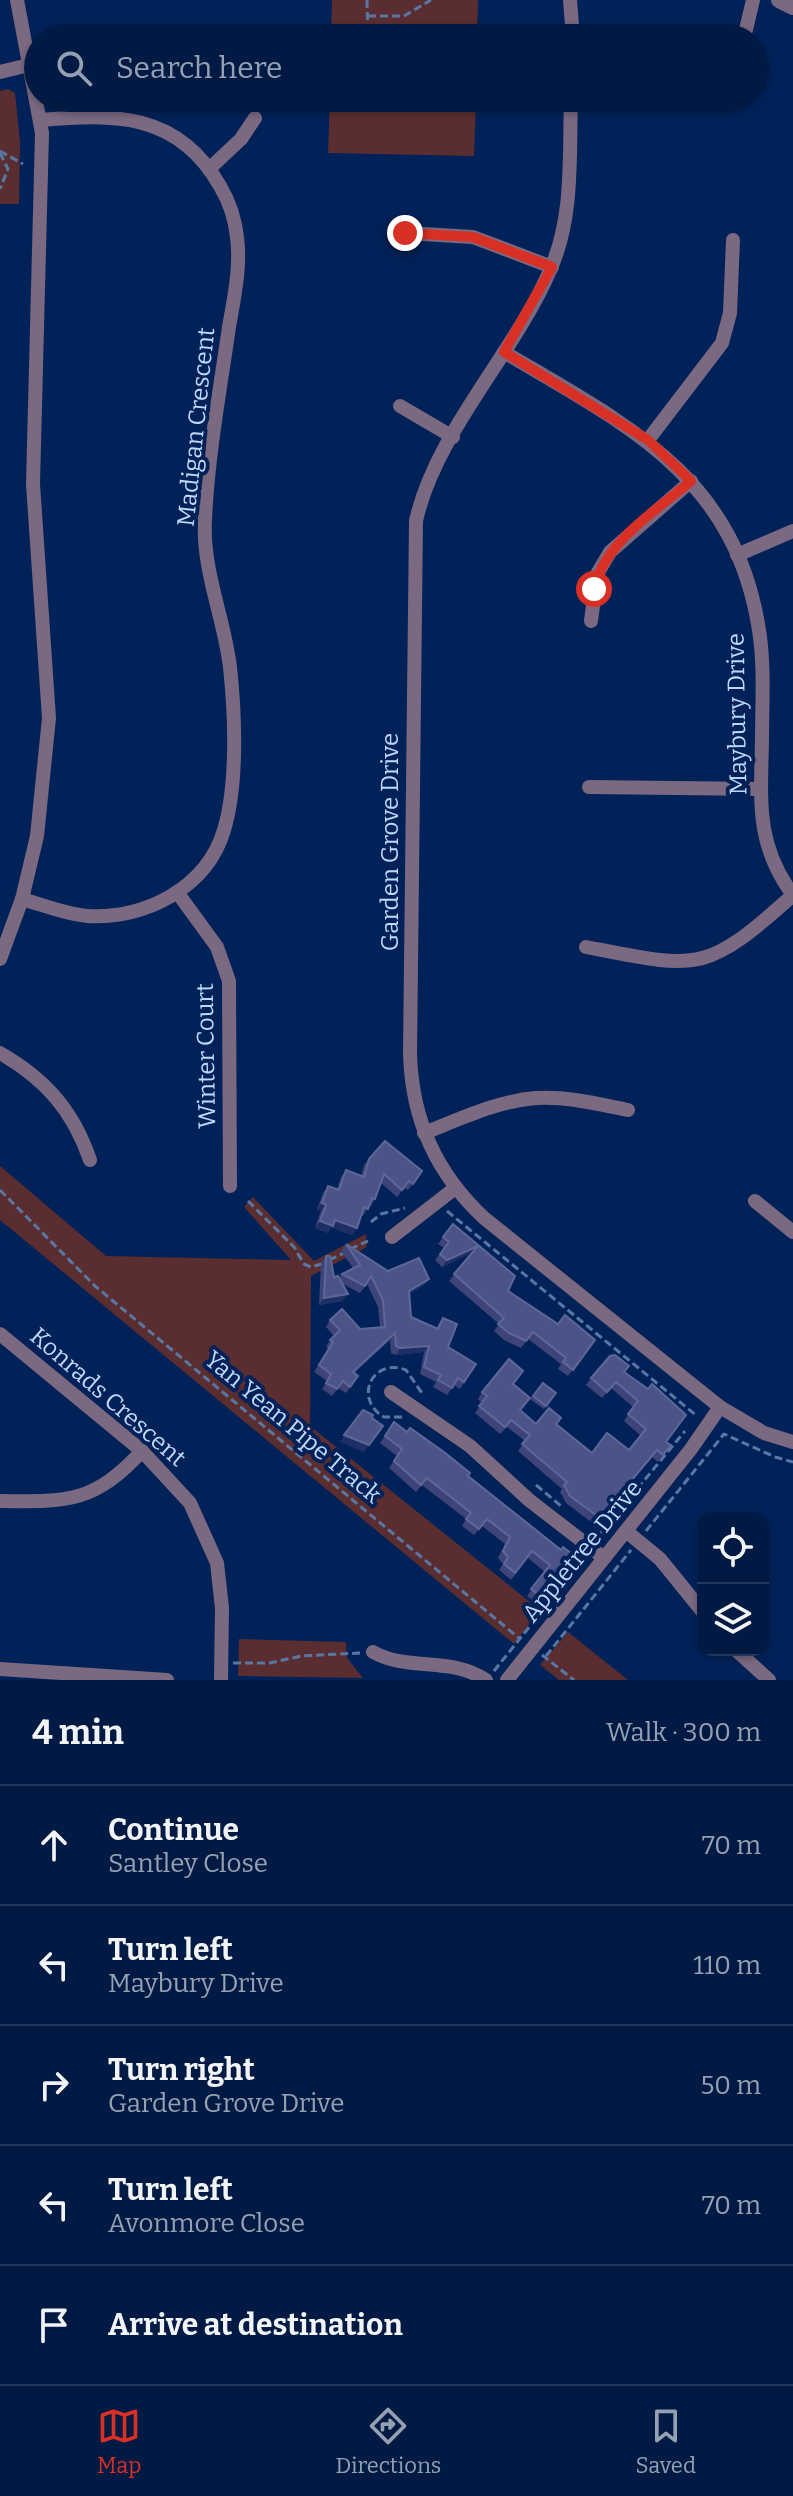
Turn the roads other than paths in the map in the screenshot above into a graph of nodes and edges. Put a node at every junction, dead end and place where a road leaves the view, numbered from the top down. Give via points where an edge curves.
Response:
1 (17, 0) edge
2 (570, 0) edge
3 (578, 0) edge
4 (753, 0) edge
5 (779, 0) edge
6 (793, 7) edge
7 (572, 24) edge
8 (574, 24) edge
9 (747, 24) edge
10 (24, 38) edge
11 (24, 66) edge
12 (0, 72) edge
13 (39, 112) edge
14 (571, 112) edge
15 (255, 118) dead end
16 (41, 120) junction
17 (209, 169) junction
18 (405, 233) dead end
19 (733, 240) dead end
20 (552, 267) junction
21 (504, 352) junction
22 (400, 406) dead end
23 (453, 437) junction
24 (648, 440) junction
25 (691, 481) junction
26 (793, 531) edge
27 (737, 555) junction
28 (591, 621) dead end
29 (589, 787) dead end
30 (761, 789) junction
31 (177, 892) junction
32 (793, 895) edge
33 (22, 899) junction
34 (586, 947) dead end
35 (0, 959) edge
36 (0, 1053) edge
37 (628, 1110) dead end
38 (424, 1133) junction
39 (90, 1160) dead end
40 (230, 1186) dead end
41 (454, 1189) junction
42 (755, 1201) dead end
43 (793, 1232) edge
44 (392, 1237) dead end
45 (0, 1334) edge
46 (391, 1392) dead end
47 (724, 1410) junction
48 (793, 1442) edge
49 (142, 1451) junction
50 (0, 1501) edge
51 (626, 1531) junction
52 (604, 1558) junction
53 (697, 1605) edge
54 (373, 1652) road end
55 (743, 1656) edge
56 (0, 1669) edge
57 (167, 1680) edge
58 (221, 1680) edge
59 (486, 1680) edge
60 (507, 1680) edge
61 (769, 1680) edge

1 - 10 street
2 - 7 street
3 - 8 street
4 - 9 street
5 - 6 street
11 - 12 street
13 - 16 street
14 - 20 street, Garden Grove Drive via 567,211
15 - 17 street
16 - 17 street, Madigan Crescent via 101,115 138,120 176,138
16 - 33 street via 33,484 49,718 43,799
17 - 31 street, Madigan Crescent via 228,202 238,247 204,523 208,568 230,668 232,776 224,833 202,870
18 - 20 street via 473,237
19 - 24 street via 730,313 722,343
20 - 21 street, Garden Grove Drive
21 - 23 street, Garden Grove Drive
21 - 24 street, Maybury Drive
22 - 23 street
23 - 38 street, Garden Grove Drive via 426,487 414,539 410,1054 413,1096
24 - 25 street, Maybury Drive
25 - 27 street, Maybury Drive
25 - 28 street via 610,552 597,574
26 - 27 street
27 - 30 street, Maybury Drive via 754,605 761,650
29 - 30 street
30 - 32 street, Maybury Drive via 768,853
31 - 33 street, Madigan Crescent via 143,910 112,916 82,916
31 - 40 street, Winter Court via 217,947 229,981
32 - 34 street via 738,943 699,960 672,963
33 - 35 street
36 - 39 street via 56,1095
37 - 38 street via 557,1098 522,1100
38 - 41 street, Garden Grove Drive
41 - 44 street
41 - 47 street, Garden Grove Drive
42 - 43 street
45 - 49 street, Konrads Crescent
46 - 52 street via 470,1446
47 - 48 street, Garden Grove Drive via 764,1433
47 - 51 street, Appletree Drive
49 - 50 street via 114,1480 83,1497 63,1502
49 - 58 street, Konrads Crescent via 176,1483 212,1546 220,1585
51 - 52 street, Appletree Drive
51 - 53 street via 660,1559
52 - 60 street, Appletree Drive via 526,1643
54 - 59 street via 399,1661 460,1667
55 - 61 street
56 - 57 street

